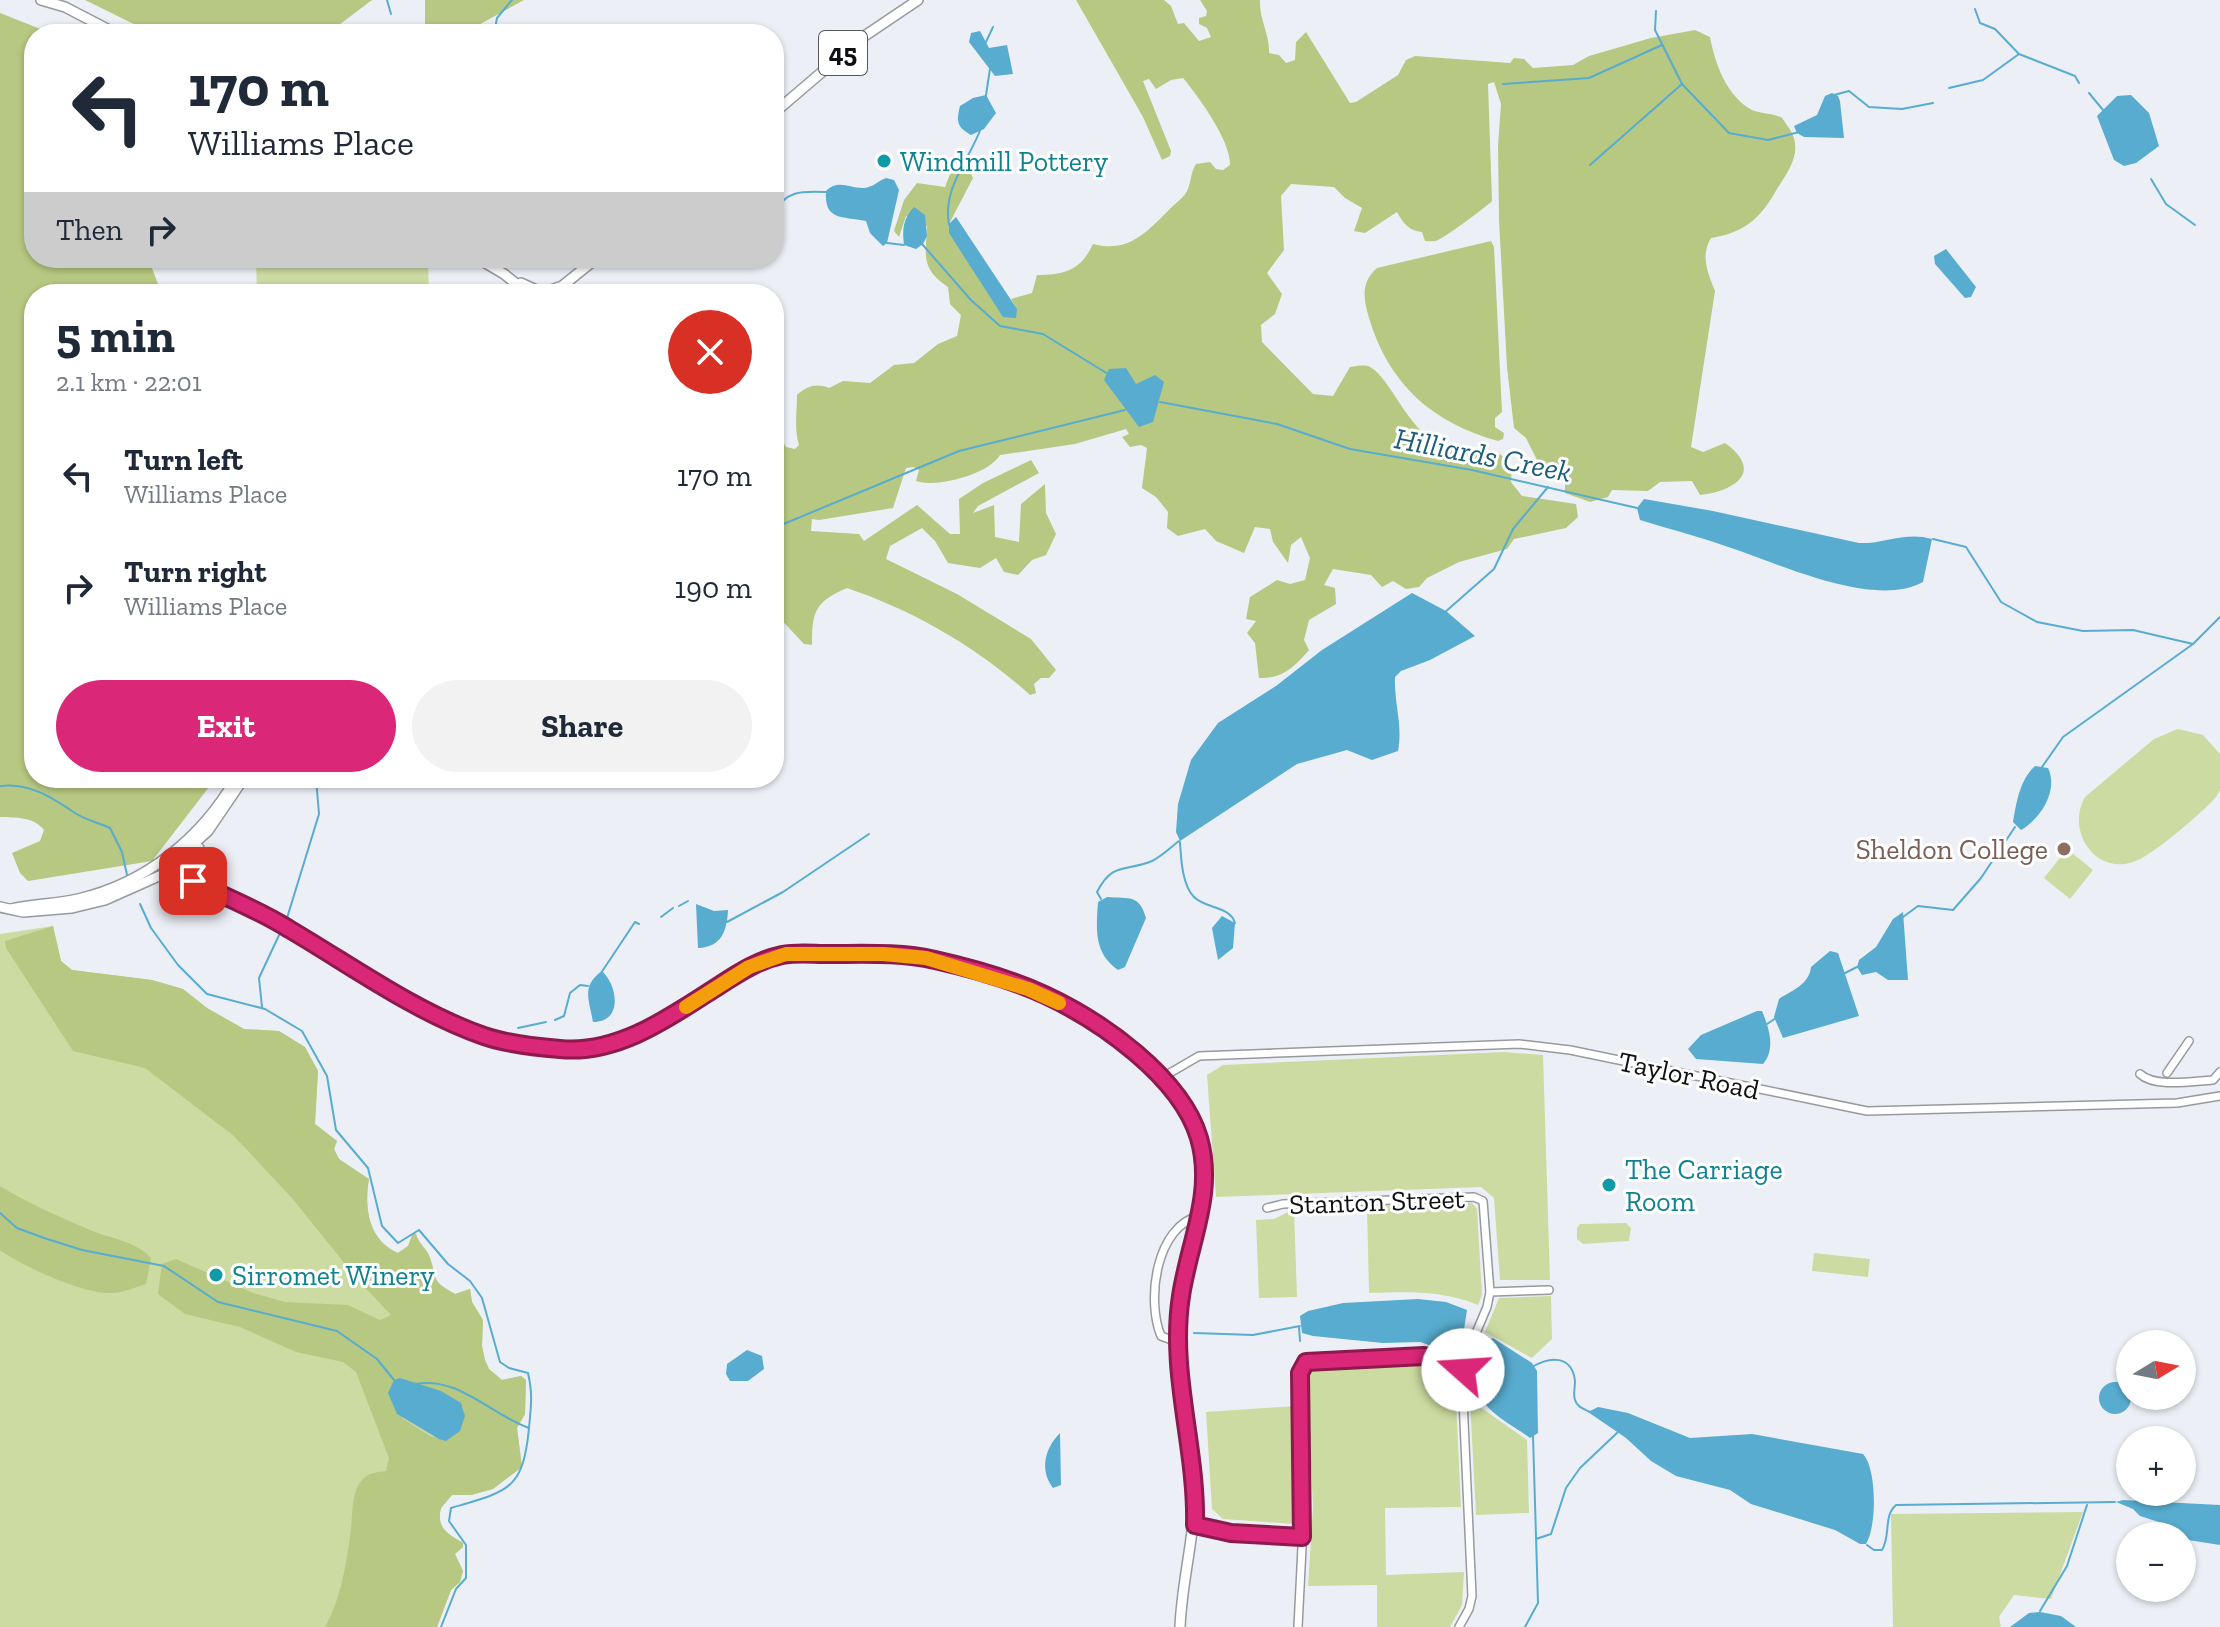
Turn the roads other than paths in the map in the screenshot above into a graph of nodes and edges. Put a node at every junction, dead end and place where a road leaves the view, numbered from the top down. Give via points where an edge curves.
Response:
1 (41, 0) edge
2 (918, 0) edge
3 (98, 24) edge
4 (784, 104) edge
5 (493, 268) edge
6 (585, 268) edge
7 (591, 268) edge
8 (500, 272) junction
9 (510, 284) edge
10 (516, 284) edge
11 (525, 284) edge
12 (566, 284) edge
13 (568, 284) edge
14 (229, 788) edge
15 (239, 788) edge
16 (236, 793) junction
17 (175, 852) junction
18 (171, 863) junction
19 (150, 880) junction
20 (195, 882) junction
21 (27, 906) junction
22 (0, 907) edge
23 (11, 909) junction
24 (2189, 1041) dead end
25 (2220, 1072) edge
26 (2167, 1073) dead end
27 (2140, 1074) dead end
28 (1163, 1077) junction
29 (2220, 1096) edge
30 (1267, 1208) dead end
31 (1200, 1216) junction
32 (1549, 1290) dead end
33 (1490, 1292) junction
34 (1177, 1342) junction
35 (1463, 1370) junction
36 (1195, 1525) junction
37 (1302, 1537) junction
38 (1180, 1627) edge
39 (1298, 1627) edge
40 (1459, 1627) edge

1 - 3 main road
2 - 4 main road, 45 via 863,37
5 - 8 main road
6 - 12 main road
7 - 13 main road
8 - 9 main road
8 - 10 main road
8 - 11 main road
14 - 17 main road
15 - 16 main road
16 - 18 main road via 208,831
16 - 20 main road via 222,823 189,860 186,870
17 - 18 main road
17 - 21 main road via 100,893
18 - 19 main road
18 - 20 main road
18 - 21 main road via 99,897
19 - 20 main road via 164,875
19 - 23 main road via 80,907
20 - 28 main road via 286,926 448,1022 488,1038 562,1049 599,1047 626,1040 767,959 786,954 883,954 937,960 1045,995
21 - 23 main road
22 - 23 main road
24 - 26 street
25 - 27 street via 2213,1080 2181,1081 2152,1081
28 - 29 street, Taylor Road via 1199,1056 1519,1044 1867,1111 2177,1103
28 - 31 main road via 1188,1111 1198,1136 1205,1174
30 - 33 street, Stanton Street via 1479,1198 1485,1207
31 - 34 main road via 1181,1294
31 - 34 street via 1179,1228 1153,1283 1161,1336
32 - 33 street
33 - 35 street, Stanton Street
34 - 36 main road via 1194,1471
35 - 37 street via 1424,1356 1306,1362 1300,1373
35 - 40 street, Stanton Street via 1472,1596
36 - 37 street
36 - 38 main road
37 - 39 street

